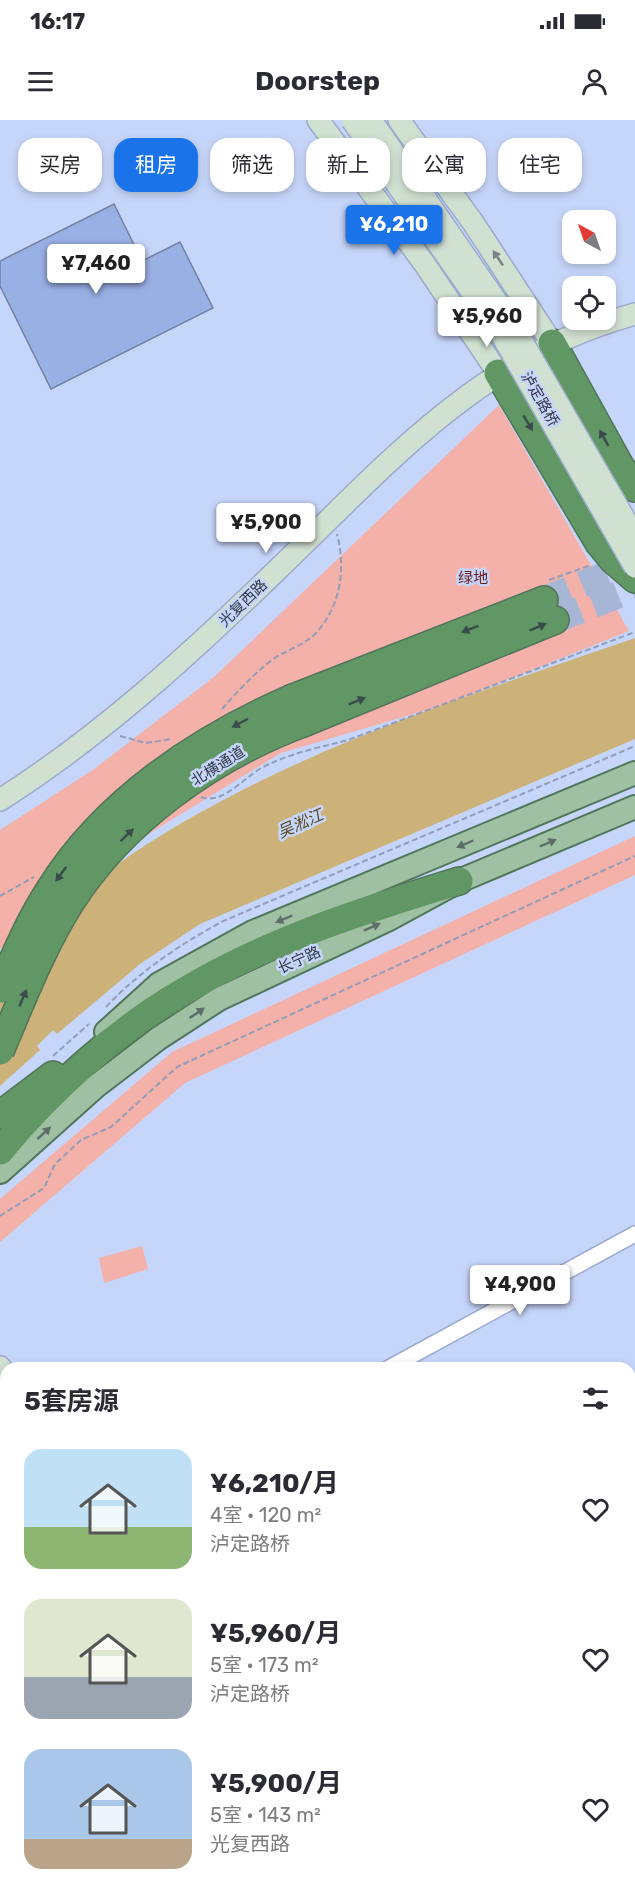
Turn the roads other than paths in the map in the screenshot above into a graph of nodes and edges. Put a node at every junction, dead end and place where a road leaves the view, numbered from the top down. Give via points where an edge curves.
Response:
1 (318, 120) edge
2 (352, 120) edge
3 (370, 120) edge
4 (399, 120) edge
5 (635, 314) edge
6 (552, 343) junction
7 (498, 373) junction
8 (635, 488) edge
9 (635, 537) edge
10 (635, 567) edge
11 (635, 579) edge
12 (549, 610) tunnel mouth
13 (298, 710) junction
14 (635, 773) edge
15 (0, 800) edge
16 (635, 807) edge
17 (459, 881) junction
18 (0, 989) edge
19 (0, 1051) edge
20 (75, 1058) junction
21 (0, 1115) edge
22 (0, 1127) edge
23 (0, 1151) edge
24 (0, 1172) edge
25 (635, 1234) edge
26 (400, 1362) edge

1 - 7 main road via 424,263
2 - 10 main road, 泸定路桥, bridge via 500,332
3 - 9 main road, 泸定路桥, bridge via 512,324
6 -> 4 main road via 474,224
5 - 6 main road, 光复西路
6 - 7 main road, 光复西路
8 -> 6 highway
7 -> 11 highway via 599,543
7 - 15 main road, 光复西路 via 447,409 225,621 99,730
12 - 13 highway, 北横通道
13 -> 18 highway, 北横通道, bridge via 258,713 198,747 149,783 100,827 50,890
19 -> 13 highway, 北横通道, bridge via 51,936 102,861 140,823 189,784
14 -> 20 main road via 253,932 159,984
17 -> 16 main road, 长宁路
17 - 23 highway via 286,940 180,993 72,1076
24 -> 17 main road, 长宁路 via 95,1087 219,999 387,920
20 - 21 highway
20 - 22 main road
25 - 26 street

